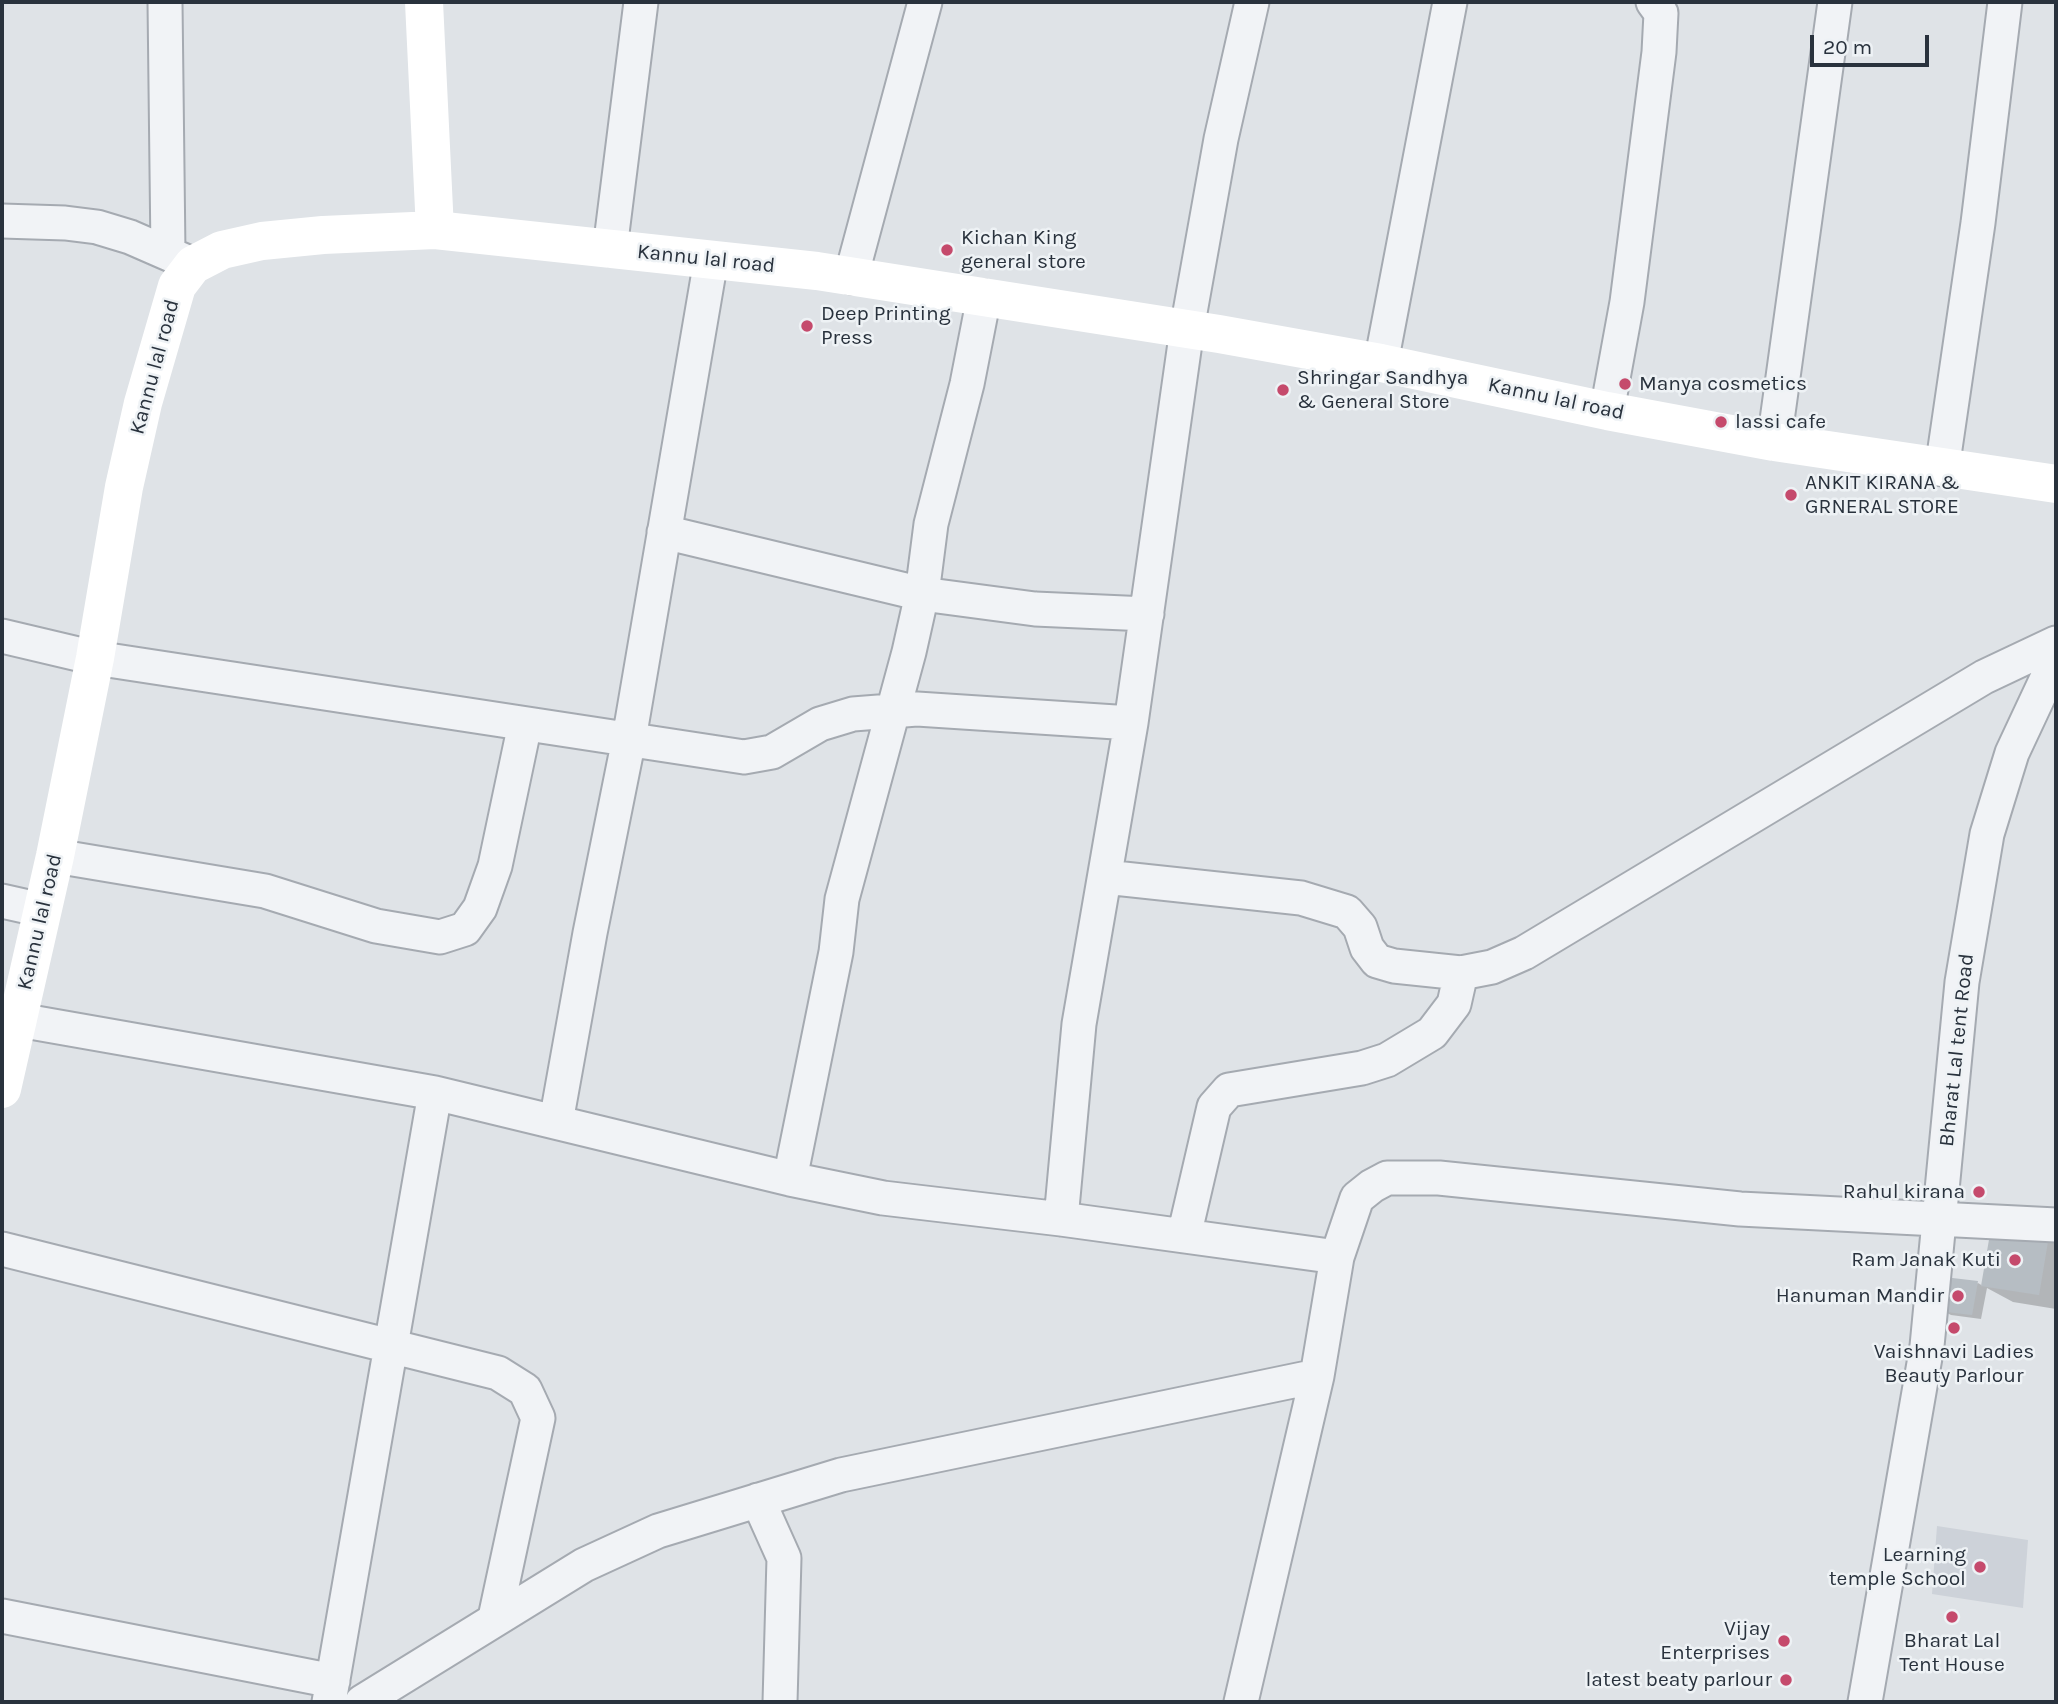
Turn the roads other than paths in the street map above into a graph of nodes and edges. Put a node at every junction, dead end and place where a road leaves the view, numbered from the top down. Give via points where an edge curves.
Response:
1 (165, 2) edge
2 (424, 2) edge
3 (641, 2) edge
4 (925, 2) edge
5 (1252, 2) edge
6 (1450, 2) edge
7 (1835, 2) edge
8 (2006, 2) edge
9 (1659, 6) edge
10 (2, 221) edge
11 (435, 230) junction
12 (610, 249) junction
13 (181, 259) junction
14 (711, 260) junction
15 (851, 277) junction
16 (984, 297) junction
17 (1187, 329) junction
18 (1381, 363) junction
19 (1607, 411) junction
20 (1774, 442) junction
21 (1942, 469) junction
22 (2056, 484) edge
23 (664, 532) junction
24 (922, 594) junction
25 (1147, 614) junction
26 (2, 636) edge
27 (2056, 642) edge
28 (95, 658) junction
29 (2056, 659) edge
30 (895, 710) junction
31 (1131, 723) junction
32 (525, 724) junction
33 (629, 740) junction
34 (55, 856) junction
35 (1105, 877) junction
36 (2, 901) edge
37 (42, 911) junction
38 (1461, 973) junction
39 (10, 1019) edge
40 (2, 1089) edge
41 (435, 1093) junction
42 (556, 1122) junction
43 (790, 1179) junction
44 (1061, 1219) junction
45 (1939, 1219) junction
46 (2056, 1225) edge
47 (1184, 1236) junction
48 (2, 1250) edge
49 (1337, 1257) junction
50 (389, 1346) junction
51 (1317, 1376) junction
52 (758, 1500) junction
53 (2, 1616) edge
54 (495, 1618) junction
55 (331, 1692) edge
56 (362, 1702) edge
57 (780, 1702) edge
58 (1241, 1702) edge
59 (1865, 1702) edge

1 - 13 street
2 - 11 street
3 - 12 street
4 - 15 street
5 - 17 street
6 - 18 street
7 - 20 street
8 - 21 street
9 - 19 street via 1659,52 1627,302
10 - 13 street via 97,227
11 - 12 street, Kannu lal road
11 - 13 street, Kannu lal road via 262,241
12 - 14 street, Kannu lal road
13 - 28 street, Kannu lal road via 124,487
14 - 15 street, Kannu lal road
14 - 23 street
15 - 16 street, Kannu lal road
16 - 17 street, Kannu lal road
16 - 24 street via 931,524
17 - 18 street, Kannu lal road
17 - 25 street
18 - 19 street, Kannu lal road
19 - 20 street, Kannu lal road
20 - 21 street, Kannu lal road
21 - 22 street, Kannu lal road
23 - 24 street
23 - 33 street
24 - 25 street via 1035,609
24 - 30 street
25 - 31 street
26 - 28 street
27 - 38 street via 1984,677 1524,953 1492,967
28 - 32 street
28 - 34 street, Kannu lal road
29 - 45 street, Bharat Lal tent Road via 2012,753 1986,834 1962,982
30 - 31 street
30 - 33 street via 853,714 820,724 772,752 744,757
30 - 43 street via 842,899 836,952
31 - 35 street
32 - 33 street
32 - 34 street via 495,866 480,908 465,929 440,937 376,926 265,891
33 - 42 street
34 - 37 street, Kannu lal road
35 - 38 street via 1301,898 1347,912 1377,961
35 - 44 street via 1077,1037
36 - 37 street
37 - 39 street, Kannu lal road
38 - 47 street via 1454,1004 1432,1033 1387,1060 1229,1090 1214,1107
39 - 40 street, Kannu lal road
39 - 41 street
41 - 42 street
41 - 50 street
42 - 43 street
43 - 44 street via 883,1198
44 - 47 street
45 - 46 street
45 - 49 street via 1740,1209 1439,1178 1387,1178 1357,1198
45 - 59 street, Bharat Lal tent Road via 1915,1421
47 - 49 street
48 - 50 street
49 - 51 street
50 - 54 street via 498,1373 525,1390 538,1418
50 - 55 street
51 - 52 street via 841,1475
51 - 58 street
52 - 54 street via 636,1541 584,1565
52 - 57 street via 784,1558
53 - 55 street
54 - 56 street

